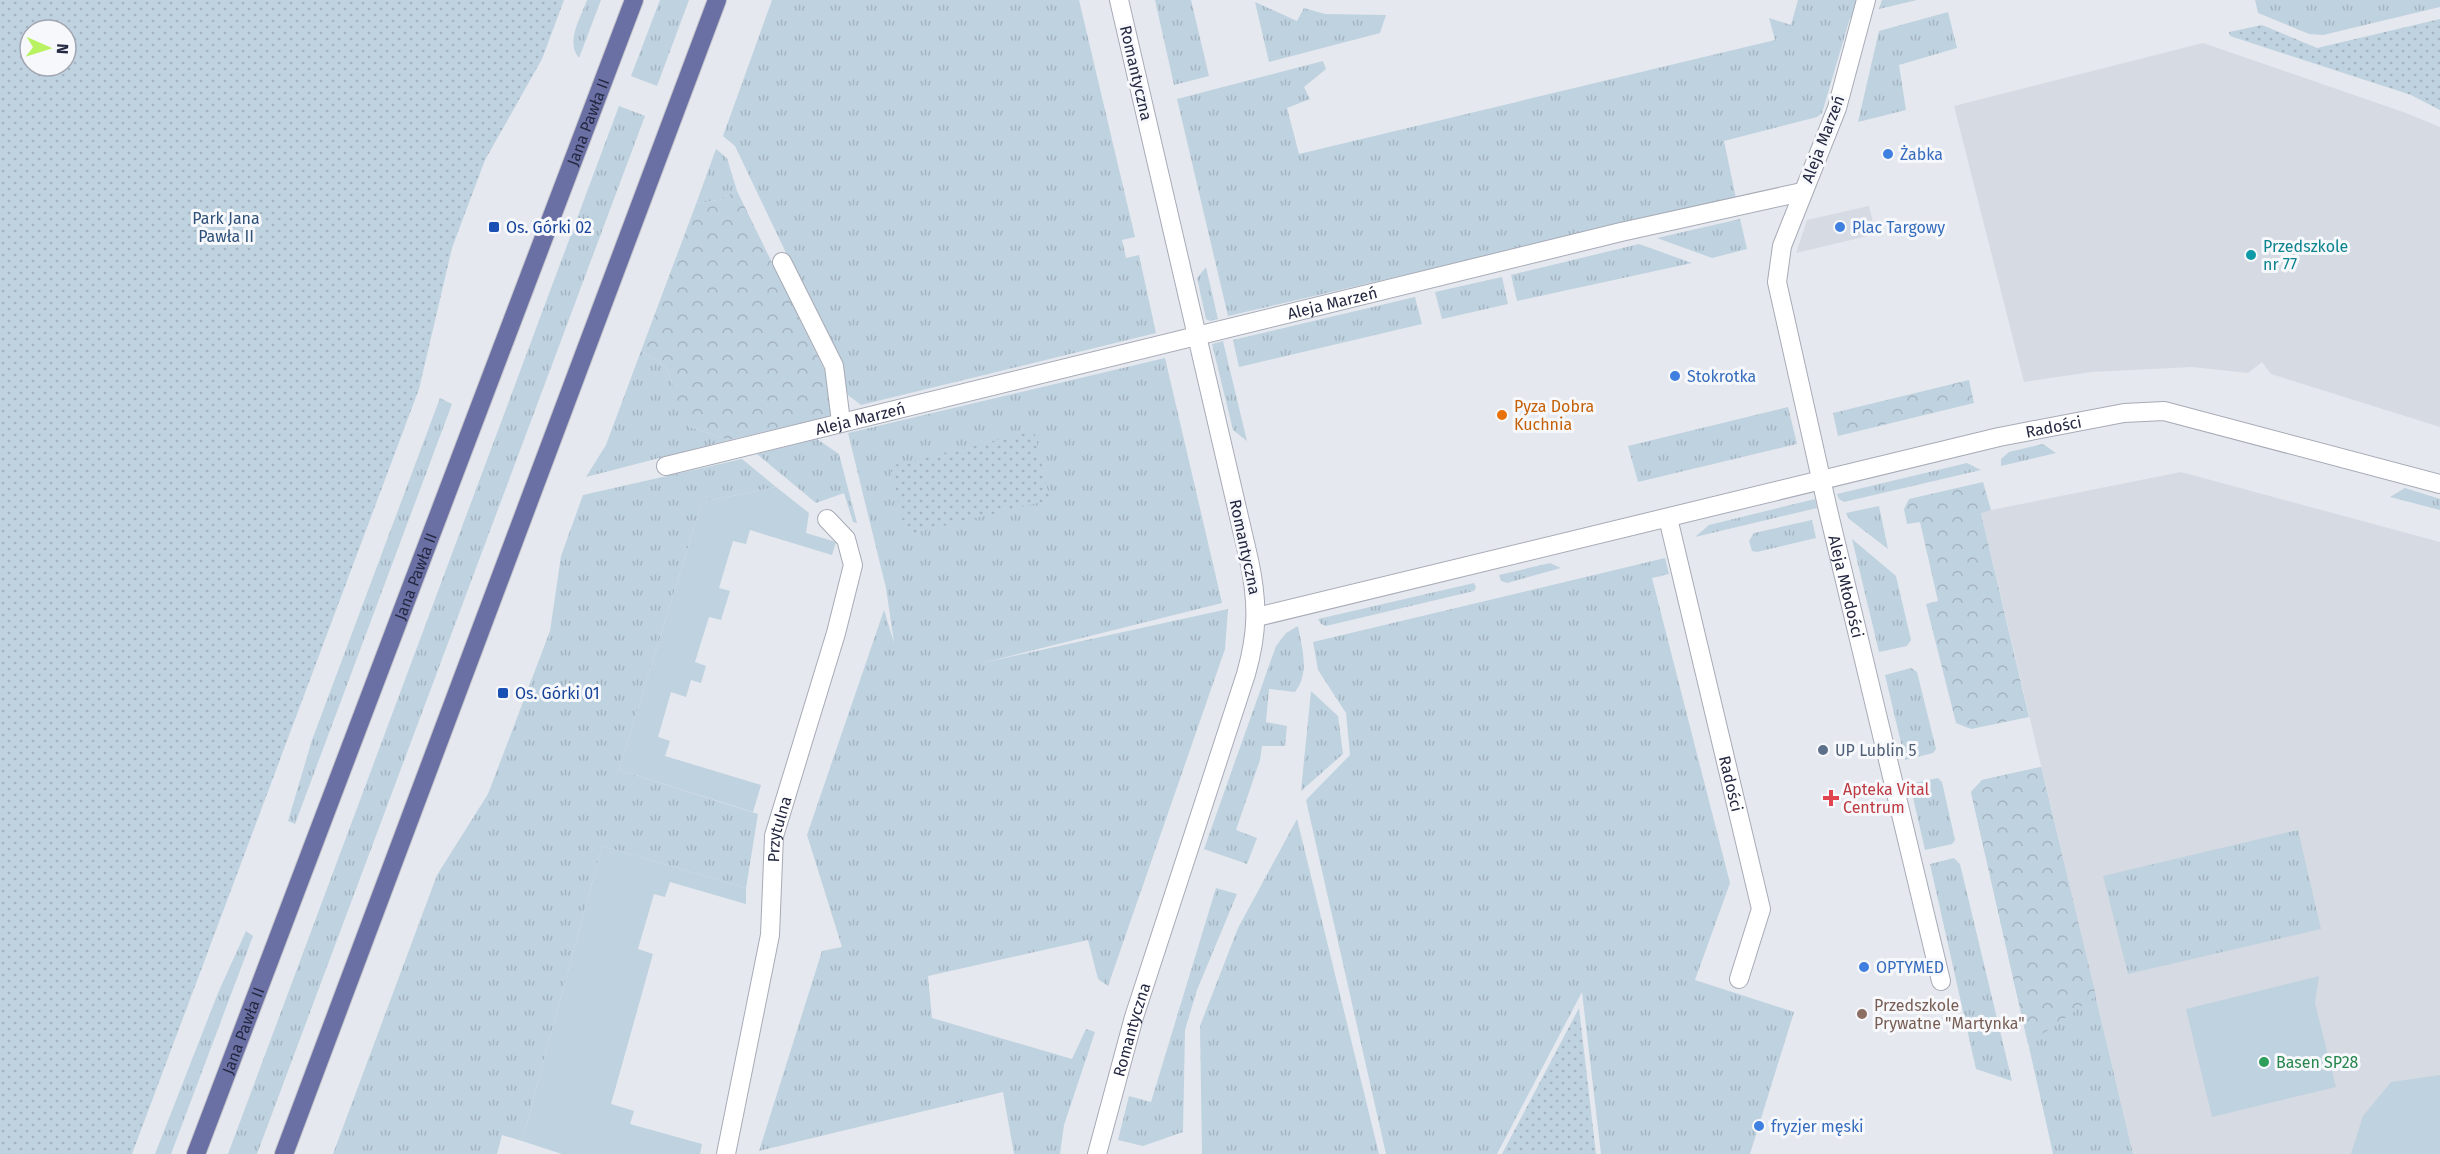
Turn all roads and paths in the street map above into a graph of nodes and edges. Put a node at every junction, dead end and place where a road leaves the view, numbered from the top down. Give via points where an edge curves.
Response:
1 (634, 0) edge
2 (717, 0) edge
3 (1119, 0) edge
4 (1866, 0) edge
5 (1802, 192) junction
6 (782, 262) dead end
7 (1197, 336) junction
8 (841, 422) junction
9 (666, 466) dead end
10 (1821, 479) junction
11 (2440, 484) edge
12 (1668, 518) junction
13 (827, 519) dead end
14 (1257, 617) junction
15 (1739, 978) dead end
16 (1941, 981) dead end
17 (196, 1154) edge
18 (284, 1154) edge
19 (726, 1154) edge
20 (1097, 1154) edge

1 - 17 main road, Jana Pawła II
2 - 18 main road
3 - 7 street, Romantyczna
4 - 5 street, Aleja Marzeń via 1837,108
5 - 7 street, Aleja Marzeń
5 - 10 street, Aleja Młodości via 1782,246 1777,282
6 - 8 street via 834,366
7 - 8 street, Aleja Marzeń
7 - 14 street, Romantyczna via 1255,587
8 - 9 street, Aleja Marzeń
10 - 11 street, Radości via 1999,437 2124,413 2164,411
10 - 12 street, Radości
10 - 16 street, Aleja Młodości
12 - 14 street, Radości
12 - 15 street, Radości via 1761,909
13 - 19 street, Przytulna via 846,539 853,565 774,836 770,935
14 - 20 street, Romantyczna via 1254,648 1134,1017

